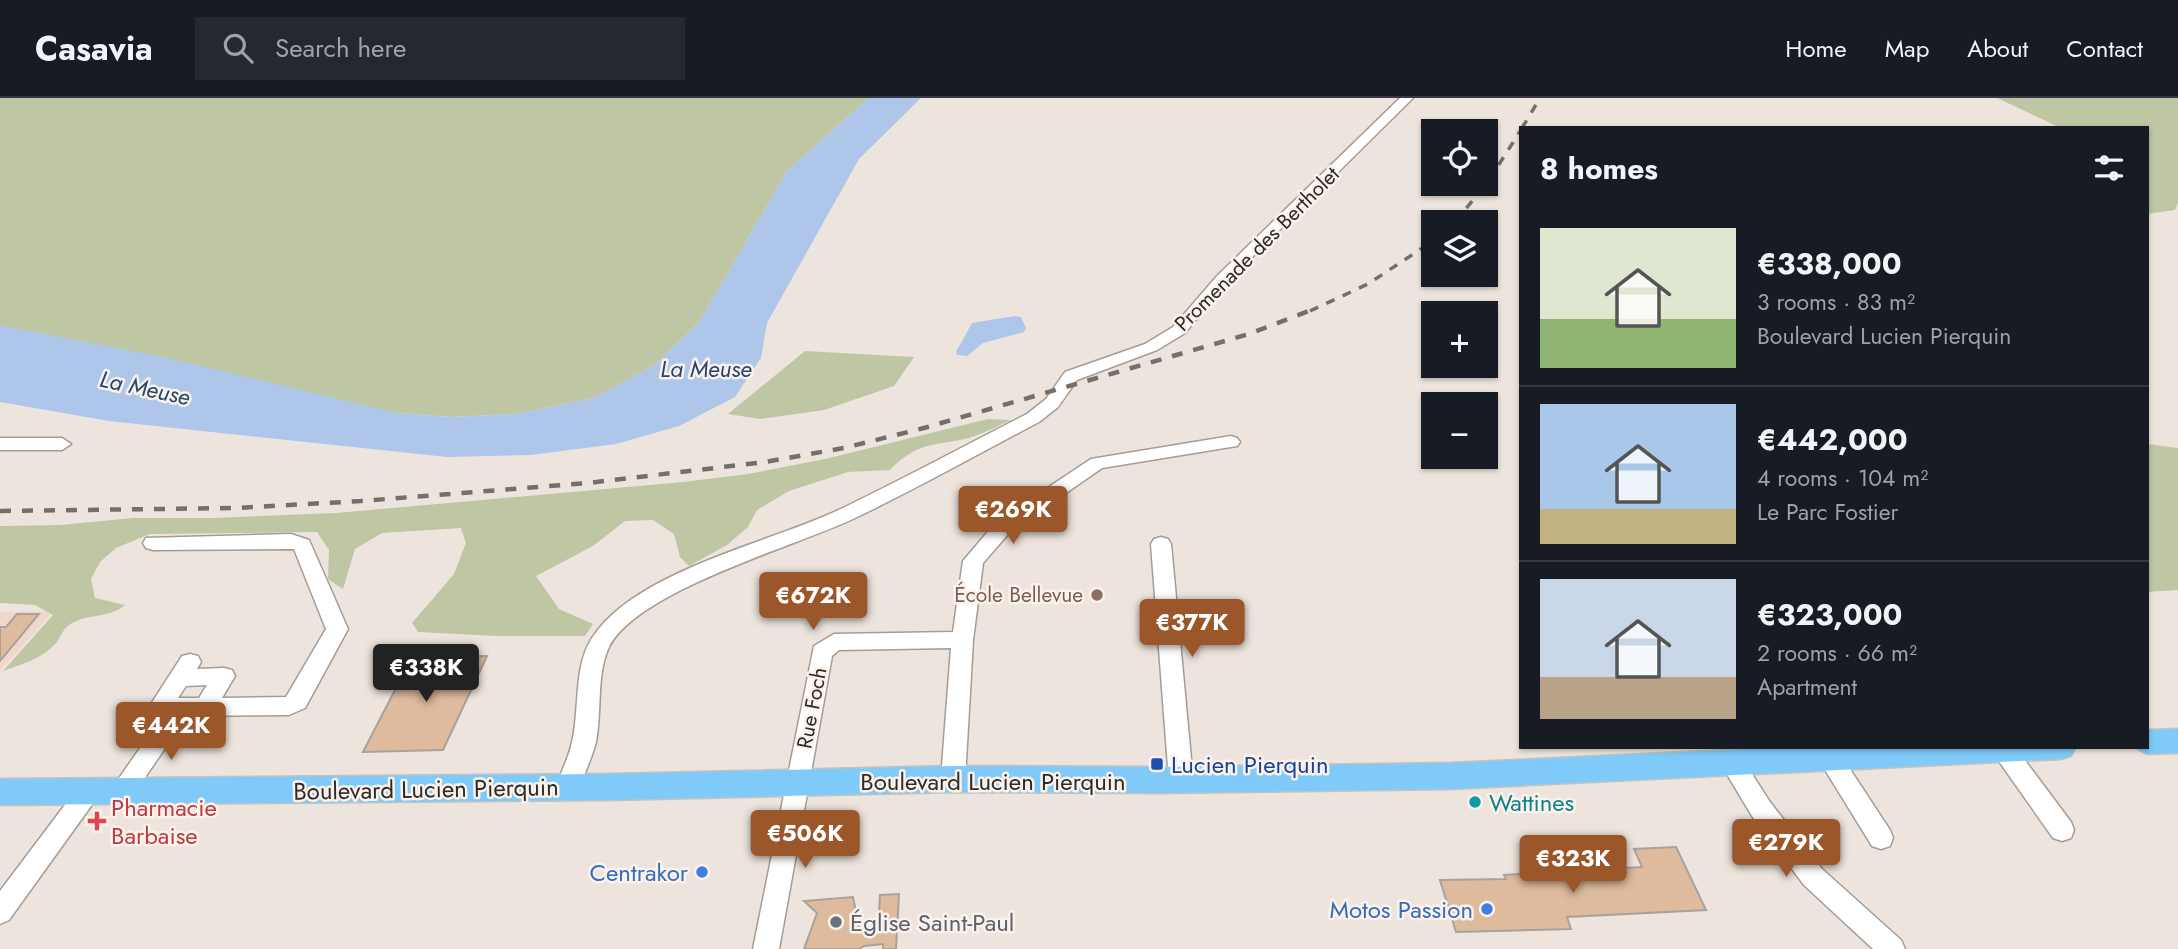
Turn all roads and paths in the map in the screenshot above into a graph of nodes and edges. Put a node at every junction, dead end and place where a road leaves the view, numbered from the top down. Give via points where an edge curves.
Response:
1 (1407, 98) edge
2 (1231, 442) dead end
3 (0, 444) edge
4 (62, 444) dead end
5 (153, 543) dead end
6 (1161, 544) dead end
7 (962, 640) junction
8 (181, 707) junction
9 (205, 707) junction
10 (2178, 741) edge
11 (2149, 742) edge
12 (2023, 749) edge
13 (2004, 750) junction
14 (1737, 758) edge
15 (1830, 758) junction
16 (953, 779) junction
17 (1181, 780) junction
18 (797, 782) junction
19 (568, 787) junction
20 (0, 792) edge
21 (88, 792) junction
22 (123, 792) junction
23 (2063, 830) dead end
24 (1881, 838) dead end
25 (0, 912) edge
26 (766, 949) edge
27 (1892, 949) edge

1 - 19 street, Promenade des Bertholet via 1222,279 1172,335 1071,376 1052,403 1033,418 847,514 708,569 621,618 600,643 594,661 584,742
2 - 7 street via 1097,463 1003,527 973,561
3 - 4 street
5 - 9 street via 291,541 302,545 337,629 297,702 289,706
6 - 17 street
7 - 16 street
7 - 18 street, Rue Foch via 834,642 822,652
8 - 9 street
8 - 9 street via 162,704 185,670 224,676
8 - 22 street
10 - 11 main road
12 - 13 main road, Boulevard Lucien Pierquin
13 - 15 main road, Boulevard Lucien Pierquin
13 - 23 street
14 - 15 main road, Boulevard Lucien Pierquin
14 - 17 main road, Boulevard Lucien Pierquin via 1450,776
14 - 27 street via 1760,809 1813,877
15 - 24 street
16 - 17 main road, Boulevard Lucien Pierquin
16 - 18 main road, Boulevard Lucien Pierquin
18 - 19 main road, Boulevard Lucien Pierquin
18 - 26 street, Rue Foch
19 - 22 main road, Boulevard Lucien Pierquin
20 - 21 main road, Boulevard Lucien Pierquin
21 - 22 main road, Boulevard Lucien Pierquin
21 - 25 street

